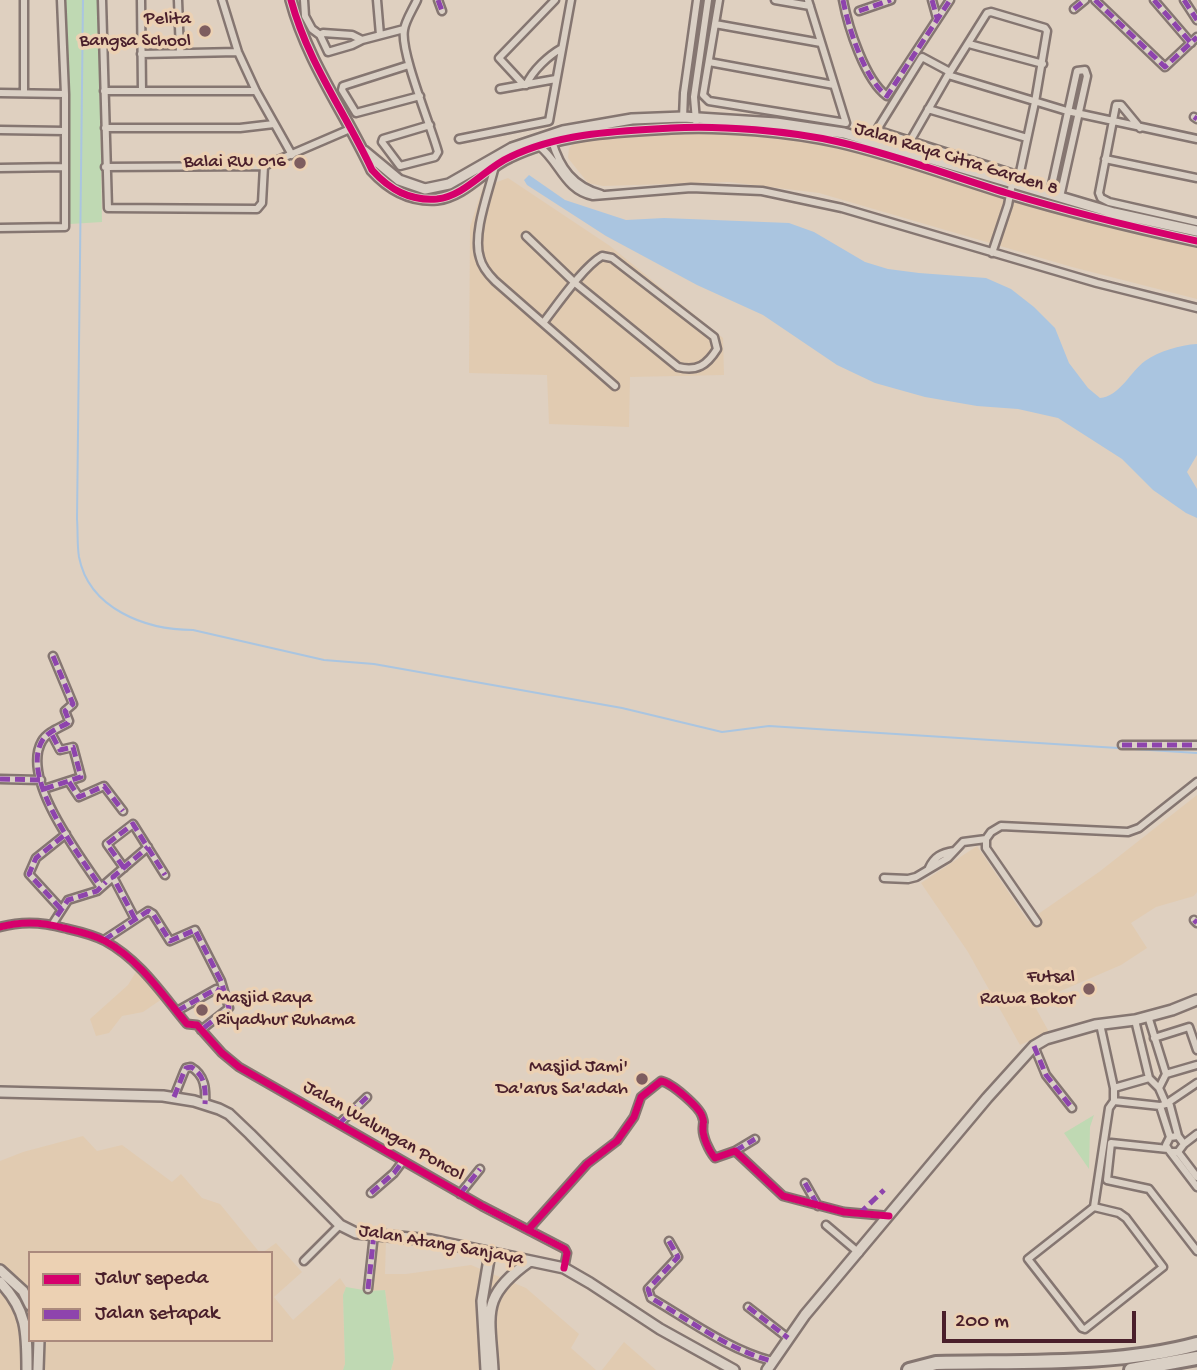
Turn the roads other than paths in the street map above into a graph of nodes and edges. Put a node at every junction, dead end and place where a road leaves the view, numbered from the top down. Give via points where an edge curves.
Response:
1 (24, 0) edge
2 (61, 0) edge
3 (102, 0) edge
4 (141, 0) edge
5 (178, 0) edge
6 (222, 0) edge
7 (290, 0) edge
8 (304, 0) edge
9 (377, 0) edge
10 (417, 0) edge
11 (438, 0) edge
12 (555, 0) edge
13 (571, 0) edge
14 (697, 0) edge
15 (708, 0) edge
16 (719, 0) edge
17 (775, 0) edge
18 (843, 0) edge
19 (891, 0) edge
20 (932, 0) edge
21 (950, 0) edge
22 (1085, 0) edge
23 (1095, 0) edge
24 (1154, 0) edge
25 (1184, 0) edge
26 (809, 3) edge
27 (1074, 9) dead end
28 (442, 11) dead end
29 (859, 11) dead end
30 (937, 18) junction
31 (1197, 20) edge
32 (715, 24) junction
33 (404, 29) junction
34 (320, 35) junction
35 (380, 35) junction
36 (1197, 37) edge
37 (362, 40) junction
38 (821, 43) junction
39 (1191, 43) junction
40 (969, 44) junction
41 (562, 48) junction
42 (239, 52) junction
43 (180, 53) junction
44 (141, 54) junction
45 (709, 62) junction
46 (1042, 64) junction
47 (409, 65) junction
48 (949, 74) junction
49 (556, 79) junction
50 (525, 85) junction
51 (834, 85) junction
52 (500, 89) dead end
53 (104, 91) junction
54 (142, 91) junction
55 (256, 91) junction
56 (0, 93) edge
57 (24, 93) junction
58 (65, 93) junction
59 (420, 96) junction
60 (1035, 102) junction
61 (928, 109) junction
62 (1068, 111) junction
63 (1078, 114) junction
64 (683, 122) junction
65 (696, 122) junction
66 (1114, 122) junction
67 (274, 124) junction
68 (430, 125) junction
69 (105, 128) junction
70 (1140, 128) junction
71 (350, 129) junction
72 (0, 130) edge
73 (65, 131) junction
74 (552, 138) junction
75 (1027, 138) junction
76 (459, 139) dead end
77 (1197, 139) edge
78 (909, 143) junction
79 (539, 146) junction
80 (292, 156) junction
81 (1105, 159) junction
82 (494, 162) junction
83 (264, 166) junction
84 (0, 167) edge
85 (65, 167) junction
86 (105, 167) junction
87 (1054, 175) junction
88 (1064, 178) junction
89 (1197, 178) edge
90 (1010, 192) junction
91 (603, 194) junction
92 (1049, 194) junction
93 (1060, 197) junction
94 (1197, 222) edge
95 (0, 228) edge
96 (1175, 231) junction
97 (1197, 231) edge
98 (526, 236) dead end
99 (1197, 241) edge
100 (992, 253) junction
101 (575, 283) junction
102 (1197, 308) edge
103 (543, 323) junction
104 (615, 386) dead end
105 (53, 656) dead end
106 (51, 733) junction
107 (1197, 745) edge
108 (1122, 746) dead end
109 (0, 779) edge
110 (41, 780) junction
111 (69, 782) junction
112 (1197, 782) edge
113 (44, 789) junction
114 (123, 811) dead end
115 (66, 834) junction
116 (986, 839) junction
117 (148, 847) junction
118 (124, 869) junction
119 (165, 874) dead end
120 (113, 877) junction
121 (884, 878) dead end
122 (100, 886) junction
123 (61, 909) junction
124 (135, 919) junction
125 (54, 922) junction
126 (1037, 922) dead end
127 (0, 927) edge
128 (107, 939) junction
129 (223, 993) junction
130 (1197, 1000) edge
131 (177, 1011) junction
132 (1149, 1016) junction
133 (1135, 1020) junction
134 (1100, 1024) junction
135 (203, 1029) junction
136 (1154, 1038) junction
137 (1034, 1046) junction
138 (1197, 1050) edge
139 (1197, 1065) edge
140 (1166, 1074) junction
141 (1149, 1078) junction
142 (1197, 1083) edge
143 (1114, 1088) junction
144 (1159, 1088) junction
145 (0, 1092) edge
146 (174, 1097) junction
147 (367, 1097) dead end
148 (1114, 1101) junction
149 (205, 1104) junction
150 (1165, 1104) junction
151 (1072, 1108) dead end
152 (340, 1125) junction
153 (1197, 1134) edge
154 (1178, 1136) junction
155 (1170, 1137) junction
156 (755, 1139) dead end
157 (1184, 1144) junction
158 (735, 1151) junction
159 (1172, 1151) junction
160 (401, 1164) dead end
161 (480, 1169) dead end
162 (1197, 1177) edge
163 (805, 1183) dead end
164 (1197, 1187) edge
165 (371, 1193) dead end
166 (460, 1194) junction
167 (818, 1206) junction
168 (1094, 1207) junction
169 (889, 1216) junction
170 (340, 1225) junction
171 (826, 1225) dead end
172 (528, 1230) junction
173 (374, 1234) junction
174 (669, 1241) dead end
175 (1197, 1251) edge
176 (491, 1253) junction
177 (859, 1253) junction
178 (303, 1261) dead end
179 (530, 1261) junction
180 (564, 1268) junction
181 (0, 1270) edge
182 (0, 1282) edge
183 (368, 1289) dead end
184 (28, 1301) edge
185 (748, 1307) dead end
186 (788, 1338) junction
187 (27, 1341) joint
188 (39, 1342) edge
189 (1197, 1344) edge
190 (1197, 1358) edge
191 (974, 1362) junction
192 (769, 1367) edge
193 (27, 1370) edge
194 (38, 1370) edge
195 (485, 1370) edge
196 (493, 1370) edge
197 (734, 1370) edge
198 (909, 1370) edge
199 (943, 1370) edge
200 (1131, 1370) edge

1 - 57 street
2 - 58 street
3 - 53 street
4 - 44 street
5 - 43 street
6 - 42 street
7 - 71 street, Jalan Raya Citra Garden 8 via 318,73
8 - 34 street via 305,16
9 - 35 street
10 - 33 street
11 - 28 street
12 - 50 street via 499,58
13 - 41 street
14 - 64 street
15 - 65 street via 694,97
16 - 32 street
17 - 26 street
18 - 30 street via 866,67 887,96
19 - 29 street
20 - 30 street
21 - 30 street
22 - 27 street
23 - 39 street via 1164,66
24 - 39 street
25 - 31 street
26 - 38 street
32 - 38 street
32 - 45 street
33 - 35 street
33 - 47 street
34 - 37 street via 352,35
34 - 37 street via 328,52
35 - 37 street
36 - 39 street
38 - 51 street
40 - 46 street
40 - 46 street via 990,12 1045,28
40 - 48 street
41 - 49 street
41 - 50 street
42 - 43 street
42 - 55 street
43 - 44 street
44 - 54 street
45 - 51 street
45 - 51 street via 703,95 707,100 846,123
46 - 60 street
47 - 59 street
47 - 59 street via 342,88 356,113
48 - 60 street
48 - 61 street
48 - 78 street via 922,57 878,128 882,134
49 - 50 street
49 - 76 street via 548,121
50 - 52 street
53 - 54 street
53 - 69 street
54 - 55 street
55 - 67 street
56 - 57 street
57 - 58 street
58 - 73 street
59 - 68 street
60 - 62 street
60 - 75 street
61 - 75 street
61 - 78 street
62 - 63 street
62 - 63 street via 1077,71 1085,70
62 - 87 street
63 - 66 street
63 - 88 street
64 - 65 street, Jalan Raya Citra Garden 8
64 - 74 street, Jalan Raya Citra Garden 8 via 632,120
65 - 90 street, Jalan Raya Citra Garden 8 via 776,123 840,132
66 - 70 street
66 - 70 street via 1118,104
66 - 81 street
67 - 69 street
67 - 80 street
68 - 68 street via 382,141 400,166 437,155
69 - 86 street
70 - 77 street
71 - 80 street
71 - 82 street, Jalan Raya Citra Garden 8 via 372,170 402,195 420,199 452,195
72 - 73 street
73 - 85 street
74 - 79 street, Jalan Raya Citra Garden 8
74 - 82 street, Jalan Raya Citra Garden 8 via 512,148
74 - 91 street via 569,176
75 - 78 street via 1017,174
79 - 82 street, Jalan Raya Citra Garden 8
79 - 91 street via 575,189 583,194
80 - 83 street
81 - 89 street
81 - 94 street via 1101,198
82 - 103 street via 480,227 480,258 495,281
83 - 86 street
83 - 86 street via 262,203 257,209 111,209 106,206
84 - 85 street
85 - 95 street via 65,228
87 - 88 street
87 - 92 street
88 - 93 street
90 - 92 street, Jalan Raya Citra Garden 8
90 - 96 street, Jalan Raya Citra Garden 8 via 1112,222
90 - 100 street
91 - 100 street via 691,188 762,191 842,208
92 - 93 street, Jalan Raya Citra Garden 8
93 - 96 street, Jalan Raya Citra Garden 8
96 - 97 street, Jalan Raya Citra Garden 8
96 - 99 street, Jalan Raya Citra Garden 8
98 - 101 street
100 - 102 street
101 - 101 street via 597,259 612,258 714,337 717,349 701,368 678,368
101 - 103 street
103 - 104 street
105 - 106 street via 73,704 65,712 68,723
106 - 110 street via 38,750
106 - 111 street via 60,750 73,748 81,778
107 - 108 street
109 - 110 street
110 - 113 street
111 - 113 street
111 - 114 street via 79,797 104,786
112 - 116 street via 1128,832 1001,826
113 - 115 street via 50,811
115 - 122 street
115 - 123 street via 36,858 29,874
116 - 121 street via 963,842 908,879
116 - 126 street via 986,848
117 - 118 street
117 - 118 street via 133,824 107,843
117 - 119 street
118 - 120 street
120 - 122 street
120 - 124 street
122 - 123 street via 68,900
123 - 125 street
124 - 128 street
124 - 129 street via 151,912 170,941 195,930
125 - 127 street
125 - 128 street
128 - 131 street, Jalan Walungan Poncol
129 - 131 street via 216,989
129 - 135 street via 228,1010
130 - 132 street
131 - 135 street, Jalan Walungan Poncol
132 - 133 street
132 - 136 street
133 - 134 street
133 - 141 street
134 - 137 street
134 - 143 street
135 - 152 street, Jalan Walungan Poncol via 230,1061
136 - 138 street via 1189,1027
136 - 140 street
137 - 151 street via 1046,1075
137 - 169 street
139 - 140 street
140 - 144 street
141 - 143 street
141 - 144 street
142 - 150 street
143 - 148 street
144 - 150 street
145 - 146 street, Jalan Atang Sanjaya
146 - 149 street, Jalan Atang Sanjaya
146 - 149 street via 186,1068 191,1067 202,1079
147 - 152 street
148 - 150 street
148 - 168 street via 1109,1108
149 - 170 street, Jalan Atang Sanjaya via 229,1114
150 - 154 street
150 - 155 street
152 - 166 street, Jalan Walungan Poncol
153 - 157 street
154 - 155 street
154 - 157 street
155 - 159 street via 1166,1145
156 - 158 street
157 - 159 street
158 - 167 street via 780,1195
158 - 172 street via 713,1157 701,1112 667,1082 659,1082 641,1097 617,1141 587,1164
159 - 162 street
159 - 164 street
159 - 175 street via 1111,1143 1107,1180 1149,1189
160 - 165 street
161 - 166 street
163 - 167 street
166 - 172 street, Jalan Walungan Poncol
167 - 169 street
168 - 168 street via 1126,1218 1163,1268 1085,1329 1028,1259
169 - 177 street
170 - 173 street, Jalan Atang Sanjaya via 356,1233
170 - 178 street
171 - 177 street
172 - 180 street, Jalan Walungan Poncol via 564,1249
173 - 176 street, Jalan Atang Sanjaya
173 - 183 street
174 - 192 street via 678,1257 648,1289 649,1295
176 - 179 street, Jalan Atang Sanjaya
176 - 195 street via 482,1301
177 - 186 street
179 - 180 street, Jalan Atang Sanjaya
179 - 196 street via 504,1280 491,1301
180 - 197 street, Jalan Atang Sanjaya
181 - 184 street
182 - 187 street via 15,1297
185 - 186 street
186 - 192 street
187 - 193 street
188 - 194 street
189 - 191 highway via 1129,1356
190 - 200 highway
191 - 198 highway via 936,1363
191 - 199 highway

